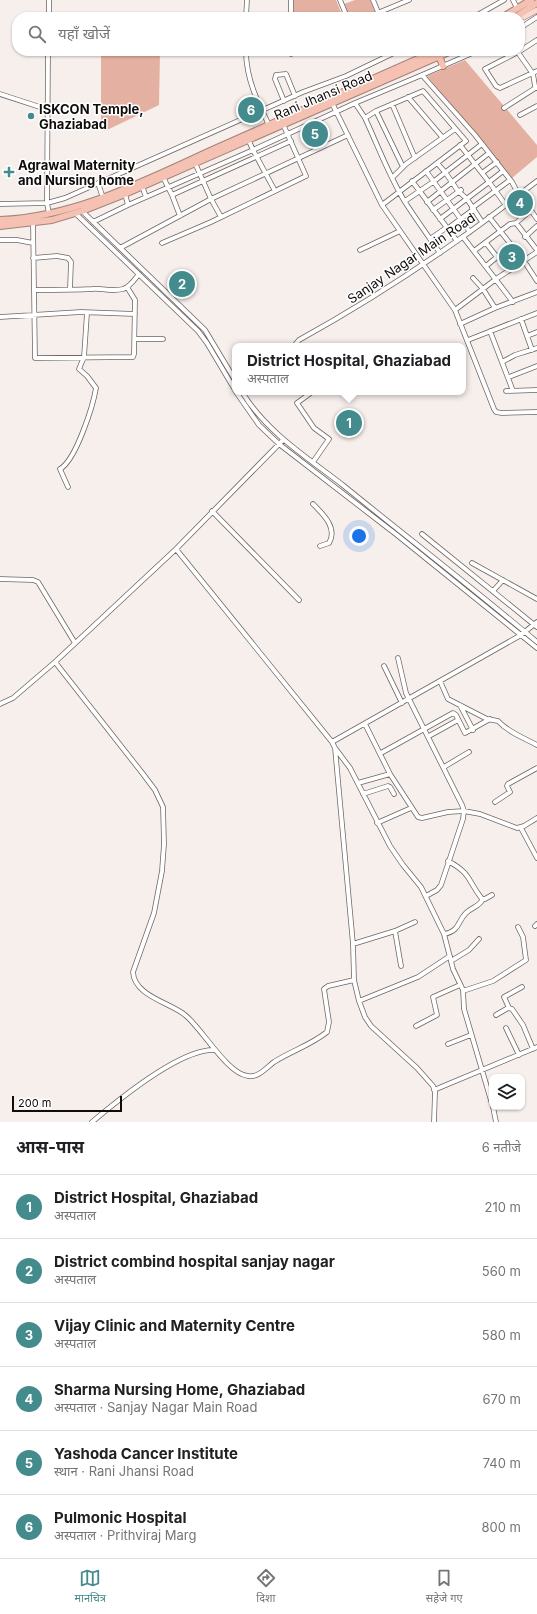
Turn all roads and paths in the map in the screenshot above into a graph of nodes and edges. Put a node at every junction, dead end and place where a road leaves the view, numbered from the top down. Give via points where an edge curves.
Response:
1 (49, 0) edge
2 (246, 0) edge
3 (291, 0) edge
4 (340, 0) edge
5 (373, 0) edge
6 (409, 0) edge
7 (504, 0) edge
8 (513, 0) edge
9 (522, 0) edge
10 (535, 5) edge
11 (49, 12) edge
12 (246, 12) edge
13 (291, 12) edge
14 (345, 12) edge
15 (378, 12) edge
16 (385, 12) edge
17 (483, 12) edge
18 (518, 12) edge
19 (525, 16) edge
20 (537, 17) edge
21 (525, 25) edge
22 (537, 40) edge
23 (525, 47) edge
24 (48, 56) edge
25 (247, 56) edge
26 (388, 56) edge
27 (432, 56) edge
28 (438, 56) edge
29 (465, 56) edge
30 (508, 56) edge
31 (522, 56) edge
32 (442, 66) junction
33 (401, 69) junction
34 (537, 71) edge
35 (533, 74) junction
36 (422, 75) junction
37 (537, 88) edge
38 (0, 94) edge
39 (295, 96) junction
40 (408, 97) junction
41 (284, 101) junction
42 (332, 102) junction
43 (355, 103) junction
44 (392, 104) junction
45 (537, 106) edge
46 (504, 108) dead end
47 (49, 110) junction
48 (263, 111) junction
49 (376, 111) junction
50 (337, 112) junction
51 (520, 115) dead end
52 (365, 118) junction
53 (283, 124) junction
54 (270, 127) junction
55 (455, 129) junction
56 (288, 134) junction
57 (348, 135) junction
58 (443, 138) junction
59 (248, 139) junction
60 (291, 141) junction
61 (482, 144) junction
62 (460, 145) junction
63 (253, 150) junction
64 (489, 153) junction
65 (468, 155) junction
66 (256, 156) junction
67 (298, 157) junction
68 (414, 158) junction
69 (195, 162) junction
70 (497, 162) junction
71 (437, 163) junction
72 (475, 164) junction
73 (403, 167) junction
74 (426, 171) junction
75 (503, 171) junction
76 (445, 172) junction
77 (200, 173) junction
78 (266, 173) junction
79 (482, 173) junction
80 (163, 177) junction
81 (393, 177) junction
82 (203, 180) junction
83 (510, 180) junction
84 (412, 181) junction
85 (537, 181) edge
86 (433, 182) junction
87 (452, 182) junction
88 (489, 182) junction
89 (98, 183) junction
90 (142, 186) junction
91 (168, 187) junction
92 (274, 191) junction
93 (399, 191) junction
94 (440, 191) junction
95 (460, 191) junction
96 (124, 192) junction
97 (420, 192) junction
98 (496, 192) junction
99 (172, 194) junction
100 (518, 195) junction
101 (146, 197) junction
102 (103, 198) junction
103 (211, 199) junction
104 (467, 199) junction
105 (447, 200) junction
106 (405, 201) junction
107 (427, 202) junction
108 (47, 203) junction
109 (0, 204) edge
110 (505, 204) junction
111 (128, 205) junction
112 (382, 205) junction
113 (473, 208) junction
114 (433, 210) junction
115 (454, 210) junction
116 (530, 210) junction
117 (79, 212) junction
118 (49, 214) junction
119 (180, 216) junction
120 (221, 217) junction
121 (489, 217) junction
122 (460, 218) junction
123 (537, 218) edge
124 (440, 219) junction
125 (0, 220) edge
126 (33, 222) junction
127 (93, 222) junction
128 (482, 222) junction
129 (516, 223) junction
130 (0, 226) edge
131 (537, 226) edge
132 (447, 228) junction
133 (400, 231) junction
134 (470, 232) junction
135 (500, 232) junction
136 (463, 237) junction
137 (525, 237) junction
138 (430, 239) junction
139 (0, 240) edge
140 (457, 241) junction
141 (486, 242) junction
142 (33, 243) junction
143 (162, 243) dead end
144 (120, 248) junction
145 (512, 248) junction
146 (360, 250) dead end
147 (474, 251) junction
148 (537, 251) edge
149 (440, 253) junction
150 (497, 257) junction
151 (33, 258) junction
152 (524, 261) junction
153 (424, 264) junction
154 (486, 266) junction
155 (139, 274) junction
156 (473, 278) dead end
157 (496, 279) junction
158 (537, 281) edge
159 (127, 287) junction
160 (70, 288) junction
161 (483, 289) junction
162 (34, 290) junction
163 (537, 292) edge
164 (513, 302) junction
165 (495, 308) junction
166 (455, 310) junction
167 (87, 313) junction
168 (537, 313) edge
169 (134, 314) junction
170 (34, 316) junction
171 (0, 317) edge
172 (522, 319) junction
173 (460, 324) junction
174 (490, 331) junction
175 (537, 332) edge
176 (527, 336) junction
177 (135, 339) junction
178 (163, 340) dead end
179 (468, 340) junction
180 (296, 343) edge
181 (535, 349) edge
182 (84, 358) junction
183 (502, 362) junction
184 (537, 366) edge
185 (232, 375) edge
186 (509, 377) junction
187 (232, 384) edge
188 (537, 390) edge
189 (506, 391) dead end
190 (514, 391) junction
191 (242, 395) edge
192 (246, 395) edge
193 (308, 395) edge
194 (239, 397) joint
195 (537, 412) edge
196 (283, 440) junction
197 (279, 444) junction
198 (313, 462) junction
199 (68, 487) dead end
200 (314, 504) dead end
201 (212, 511) junction
202 (422, 534) dead end
203 (320, 546) dead end
204 (176, 548) junction
205 (472, 563) dead end
206 (0, 579) edge
207 (503, 580) junction
208 (493, 591) junction
209 (537, 599) edge
210 (299, 600) dead end
211 (536, 625) edge
212 (523, 634) junction
213 (537, 642) edge
214 (75, 643) junction
215 (537, 648) edge
216 (398, 658) dead end
217 (55, 662) junction
218 (384, 666) dead end
219 (440, 681) junction
220 (409, 698) junction
221 (402, 703) junction
222 (0, 704) edge
223 (460, 705) junction
224 (490, 719) junction
225 (458, 720) junction
226 (365, 724) junction
227 (425, 728) junction
228 (473, 730) junction
229 (429, 736) junction
230 (332, 742) junction
231 (537, 745) edge
232 (335, 748) junction
233 (468, 752) dead end
234 (381, 753) junction
235 (444, 767) junction
236 (537, 768) edge
237 (390, 774) junction
238 (358, 783) junction
239 (363, 794) junction
240 (394, 794) dead end
241 (495, 802) dead end
242 (411, 808) junction
243 (464, 811) junction
244 (537, 818) edge
245 (378, 823) junction
246 (521, 828) junction
247 (537, 858) edge
248 (448, 861) junction
249 (492, 895) dead end
250 (426, 896) junction
251 (483, 899) junction
252 (415, 922) dead end
253 (518, 927) dead end
254 (395, 931) junction
255 (444, 934) junction
256 (479, 939) dead end
257 (353, 944) junction
258 (450, 956) junction
259 (451, 961) junction
260 (401, 966) dead end
261 (354, 980) junction
262 (460, 985) junction
263 (522, 987) dead end
264 (463, 991) junction
265 (359, 1001) junction
266 (509, 1008) junction
267 (496, 1015) dead end
268 (416, 1026) dead end
269 (506, 1028) dead end
270 (471, 1036) junction
271 (208, 1042) junction
272 (448, 1044) dead end
273 (535, 1048) edge
274 (207, 1050) junction
275 (215, 1050) junction
276 (519, 1055) junction
277 (481, 1070) junction
278 (434, 1090) junction
279 (489, 1096) edge
280 (493, 1110) edge
281 (92, 1122) edge
282 (434, 1122) edge
283 (496, 1122) edge

1 - 11 street
2 - 12 street
3 - 13 street
4 - 14 street
5 - 15 street
6 - 16 street
7 - 17 street
8 - 18 street
9 - 18 main road
10 - 18 highway
10 - 19 main road
20 - 21 street
22 - 23 street
24 - 47 street
25 - 48 street via 249,76
26 - 39 street
27 - 33 highway, Rani Jhansi Road
28 - 32 highway
29 - 32 street
30 - 35 street via 484,70 496,86 500,88
31 - 35 street
32 - 36 street
33 - 42 highway, Rani Jhansi Road
33 - 54 highway, Rani Jhansi Road
34 - 35 street
35 - 37 street
36 - 43 street
36 - 61 street
37 - 46 street
38 - 47 street
39 - 41 street
39 - 41 street via 286,74 276,75 275,79
40 - 44 street
40 - 55 street via 423,91
40 - 58 street
41 - 48 street
42 - 50 street
42 - 53 highway, Rani Jhansi Road
43 - 50 street
43 - 52 street
44 - 49 street
44 - 68 street
45 - 51 street
47 - 108 street
48 - 54 street
48 - 89 street
49 - 52 street
49 - 73 street
50 - 56 street
50 - 57 street
52 - 81 street
53 - 54 highway, Rani Jhansi Road
53 - 56 street
54 - 59 highway, Rani Jhansi Road
54 - 96 highway, Rani Jhansi Road
55 - 58 street
55 - 62 street via 466,141
56 - 60 street
56 - 63 street
57 - 67 street
57 - 112 street
58 - 68 street
59 - 63 street
59 - 69 highway, Rani Jhansi Road
60 - 66 street
60 - 67 street
61 - 64 street
61 - 65 street
62 - 65 street
62 - 71 street
63 - 66 street
63 - 77 street
64 - 70 street
64 - 72 street
65 - 72 street
65 - 76 street
66 - 78 street
66 - 82 street
67 - 78 street
67 - 92 street via 306,176
68 - 73 street
69 - 77 street
69 - 80 highway, Rani Jhansi Road
70 - 75 street
70 - 79 street
71 - 74 street
71 - 76 street
72 - 79 street
72 - 87 street
73 - 81 street
74 - 84 street
74 - 86 street
75 - 83 street
75 - 88 street
76 - 86 street
76 - 87 street
77 - 82 street
77 - 91 street
78 - 92 street
78 - 103 street
79 - 88 street
80 - 90 highway, Rani Jhansi Road
80 - 91 street
81 - 93 street
82 - 99 street
82 - 103 street
83 - 98 street
83 - 100 street
84 - 93 street
84 - 97 street
85 - 100 street, Sanjay Nagar Main Road
86 - 94 street
86 - 97 street
87 - 94 street
87 - 95 street
88 - 98 street
88 - 104 street
89 - 102 street
89 - 108 street
90 - 96 highway, Rani Jhansi Road
90 - 101 street
91 - 99 street
91 - 101 street
92 - 120 street
93 - 106 street
93 - 112 street
94 - 105 street
94 - 107 street
95 - 104 street
95 - 105 street
96 - 102 highway, Rani Jhansi Road
96 - 111 street
96 - 117 highway, Rani Jhansi Road
97 - 106 street
97 - 107 street
98 - 110 street
98 - 113 street
99 - 119 street
100 - 110 street, Sanjay Nagar Main Road
100 - 116 street
101 - 111 street
102 - 118 highway, Rani Jhansi Road
103 - 119 street
103 - 120 street
104 - 113 street
104 - 115 street
105 - 114 street
105 - 115 street
106 - 138 street
107 - 114 street
108 - 109 street
108 - 118 street
110 - 121 street, Sanjay Nagar Main Road
111 - 127 street
112 - 133 street
113 - 122 street
113 - 128 street
114 - 124 street
115 - 122 street
115 - 124 street
116 - 123 street
116 - 129 street
117 - 126 highway, Rani Jhansi Road via 52,220
117 - 127 street
117 - 155 street
118 - 125 highway, Rani Jhansi Road
119 - 144 street
120 - 143 street
121 - 128 street, Sanjay Nagar Main Road
121 - 135 street
122 - 132 street
122 - 134 street
124 - 132 street
126 - 130 highway, Rani Jhansi Road
126 - 142 street
127 - 144 street
128 - 134 street, Sanjay Nagar Main Road
129 - 135 street via 510,224
129 - 137 street
131 - 137 street
132 - 138 street
132 - 140 street
133 - 146 street
133 - 153 street
134 - 136 street, Sanjay Nagar Main Road
135 - 141 street
135 - 145 street
136 - 140 street, Sanjay Nagar Main Road
136 - 147 street
137 - 148 street
138 - 149 street
139 - 142 street
140 - 149 street, Sanjay Nagar Main Road
141 - 147 street
141 - 150 street
142 - 151 street
144 - 185 street via 205,330
145 - 150 street
145 - 152 street
147 - 154 street
148 - 152 street
149 - 153 street, Sanjay Nagar Main Road
150 - 154 street
151 - 160 street via 68,258 71,262
151 - 162 street
152 - 157 street
152 - 158 street
153 - 166 street
153 - 180 street, Sanjay Nagar Main Road
154 - 157 street
155 - 159 street
155 - 187 street via 198,331
156 - 161 street
157 - 161 street
157 - 164 street
159 - 160 street via 122,290
159 - 169 street via 135,300
160 - 162 street
161 - 165 street
161 - 166 street
162 - 170 street
163 - 164 street
164 - 165 street
165 - 173 street
166 - 173 street
167 - 169 street
167 - 170 street
167 - 182 street
168 - 172 street
169 - 177 street
170 - 171 street
170 - 182 street via 35,358
172 - 174 street
172 - 176 street
173 - 179 street
174 - 179 street
174 - 183 street
175 - 176 street
176 - 181 street
177 - 178 street
177 - 182 street via 133,357
179 - 195 street via 496,412
181 - 183 street
182 - 199 street via 79,369 96,388 93,406 82,434 72,455 60,469
183 - 186 street
184 - 186 street
186 - 190 street
188 - 190 street
189 - 190 street
191 - 194 street
192 - 196 street via 260,418
193 - 198 street via 297,403 314,428 329,439
194 - 197 street via 259,425
196 - 197 street
196 - 198 street
197 - 201 street
197 - 212 street
198 - 212 street via 452,572
200 - 203 street via 330,524 332,533 329,543
201 - 204 street
201 - 210 street
202 - 208 street
204 - 214 street
204 - 230 street
205 - 207 street
206 - 214 street via 38,582
207 - 208 street
207 - 209 street
208 - 211 street
211 - 212 street
212 - 213 street
212 - 215 street
212 - 219 street
214 - 217 street
216 - 220 street
217 - 222 street via 13,698
217 - 271 street via 144,774 161,802 164,835 162,871 154,913 134,966 133,976 152,997 185,1014
218 - 221 street
219 - 220 street
219 - 223 street via 448,699
220 - 221 street
220 - 227 street
221 - 226 street
223 - 224 street
223 - 228 street
224 - 228 street
224 - 231 street via 498,721 514,734
225 - 227 street via 455,714 452,714
225 - 228 street via 465,733
225 - 229 street
226 - 230 street
226 - 234 street
227 - 229 street
227 - 234 street
229 - 235 street
230 - 232 street
232 - 238 street via 347,762
232 - 257 street
233 - 235 street
234 - 237 street
235 - 243 street
236 - 241 street via 508,784 510,792
237 - 238 street
237 - 242 street
238 - 239 street
239 - 240 street via 388,786
239 - 245 street
242 - 243 street via 419,818
242 - 245 street
243 - 246 street
243 - 248 street via 462,824
244 - 246 street
245 - 250 street via 397,857 417,880
246 - 247 street
248 - 250 street via 440,888
248 - 251 street via 467,874
249 - 251 street
250 - 255 street
251 - 255 street via 480,905 467,913 454,931
252 - 254 street
253 - 264 street via 523,937 526,959 493,981
254 - 257 street
254 - 260 street
255 - 258 street
256 - 259 street via 469,950
257 - 261 street
258 - 259 street
258 - 265 street via 418,977
259 - 262 street
261 - 265 street
261 - 275 street via 324,989 329,1022 327,1032 260,1073 254,1076 237,1072
262 - 264 street
262 - 268 street via 433,997 437,1015
263 - 266 street via 504,997
264 - 270 street via 464,1009
265 - 278 street via 371,1026 428,1079
266 - 267 street
266 - 273 street via 521,1021
269 - 276 street
270 - 272 street
270 - 277 street
271 - 274 street
271 - 275 street
273 - 276 street
274 - 275 street
274 - 281 street via 196,1052 146,1080
276 - 277 street
277 - 278 street
277 - 279 street
278 - 282 street
280 - 283 street

